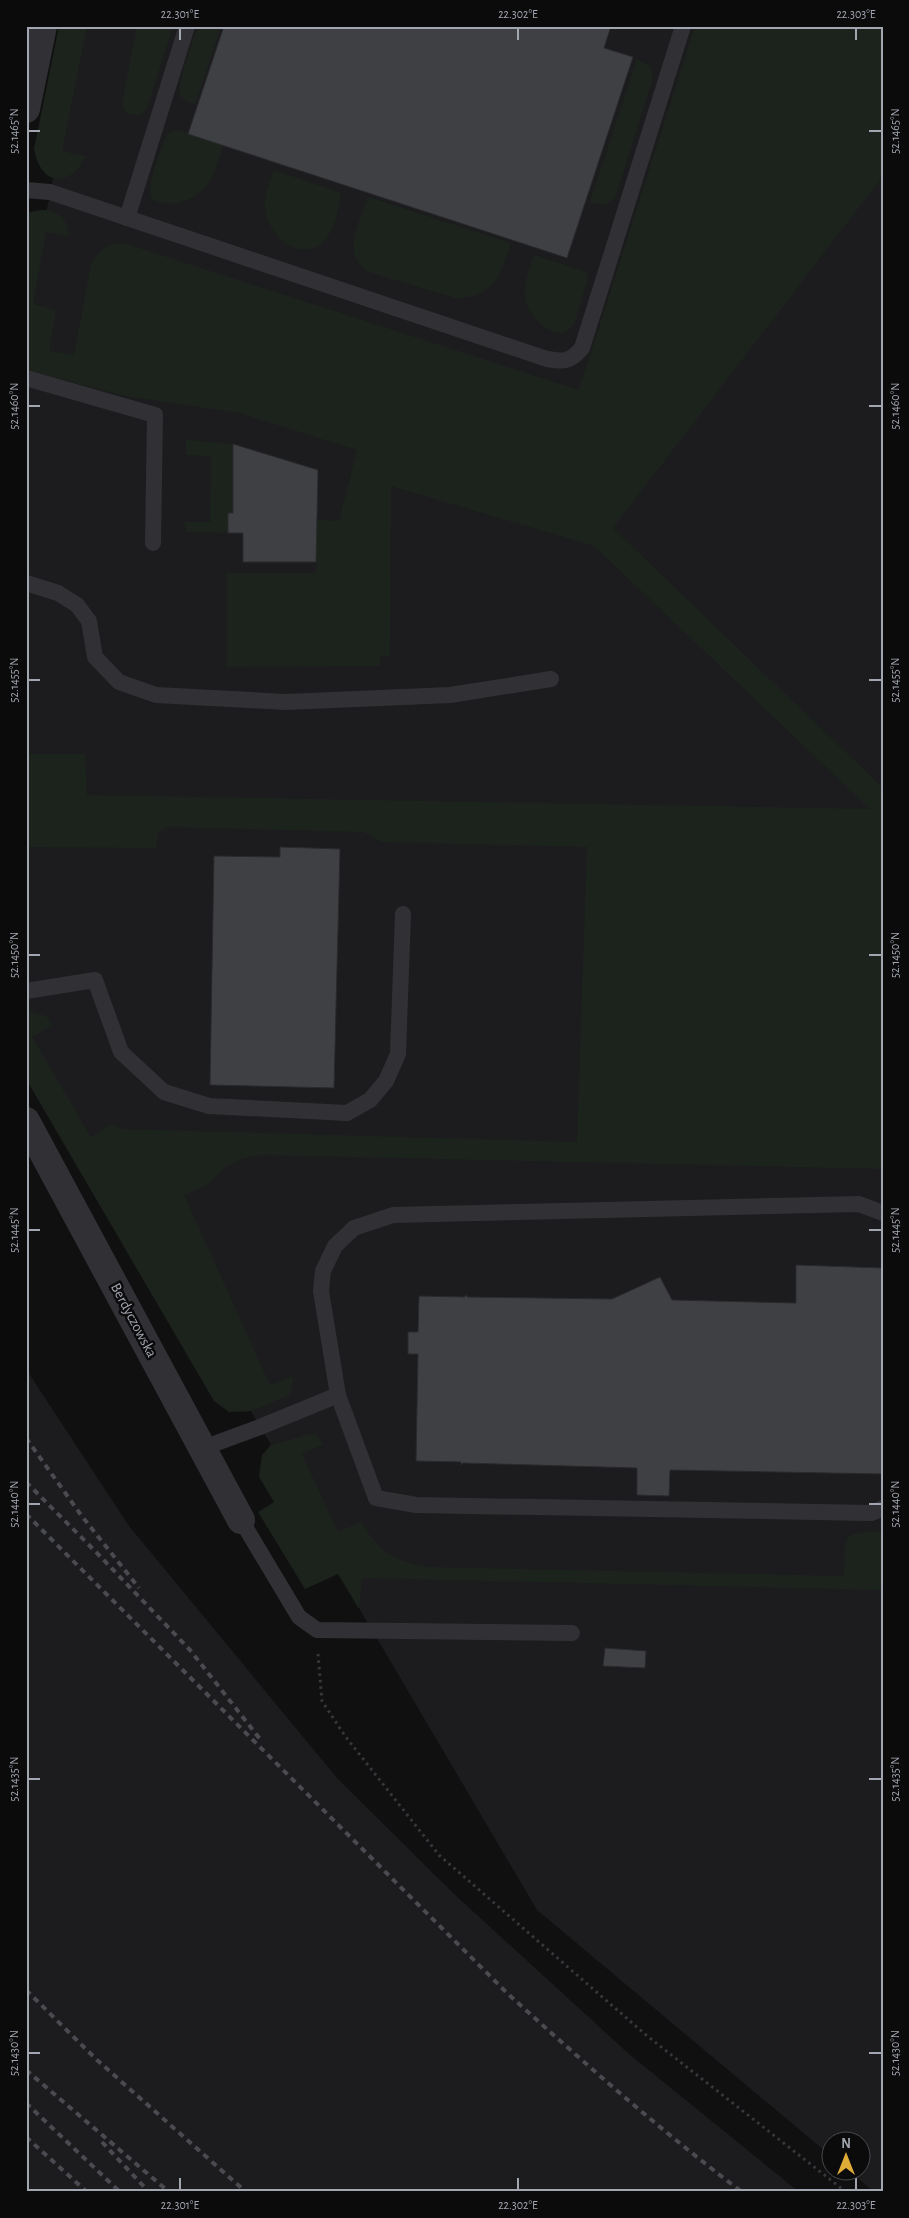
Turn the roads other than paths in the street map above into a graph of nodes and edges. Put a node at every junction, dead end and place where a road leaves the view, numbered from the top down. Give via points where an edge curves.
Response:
1 (43, 26) edge
2 (187, 26) edge
3 (683, 26) edge
4 (26, 109) edge
5 (26, 190) edge
6 (126, 218) junction
7 (26, 378) edge
8 (153, 542) dead end
9 (26, 583) edge
10 (551, 679) dead end
11 (403, 914) dead end
12 (26, 991) edge
13 (26, 1121) edge
14 (883, 1212) edge
15 (338, 1395) junction
16 (203, 1448) junction
17 (883, 1508) edge
18 (241, 1520) joint
19 (572, 1633) dead end

1 - 4 street
2 - 6 lane
3 - 6 lane via 582,348 574,358 561,361 546,359
5 - 6 lane via 50,192
7 - 8 lane via 155,415
9 - 10 lane via 58,592 77,605 89,621 95,657 120,682 156,695 286,702 450,695
11 - 12 lane via 398,1054 386,1081 370,1100 347,1113 209,1106 164,1092 122,1052 96,980
13 - 16 street, Berdyczowska
14 - 15 lane via 859,1204 394,1215 354,1228 335,1246 323,1271 321,1290
15 - 16 lane
15 - 17 lane via 376,1498 416,1505 871,1513
16 - 18 street, Berdyczowska
18 - 19 lane via 299,1617 317,1630

